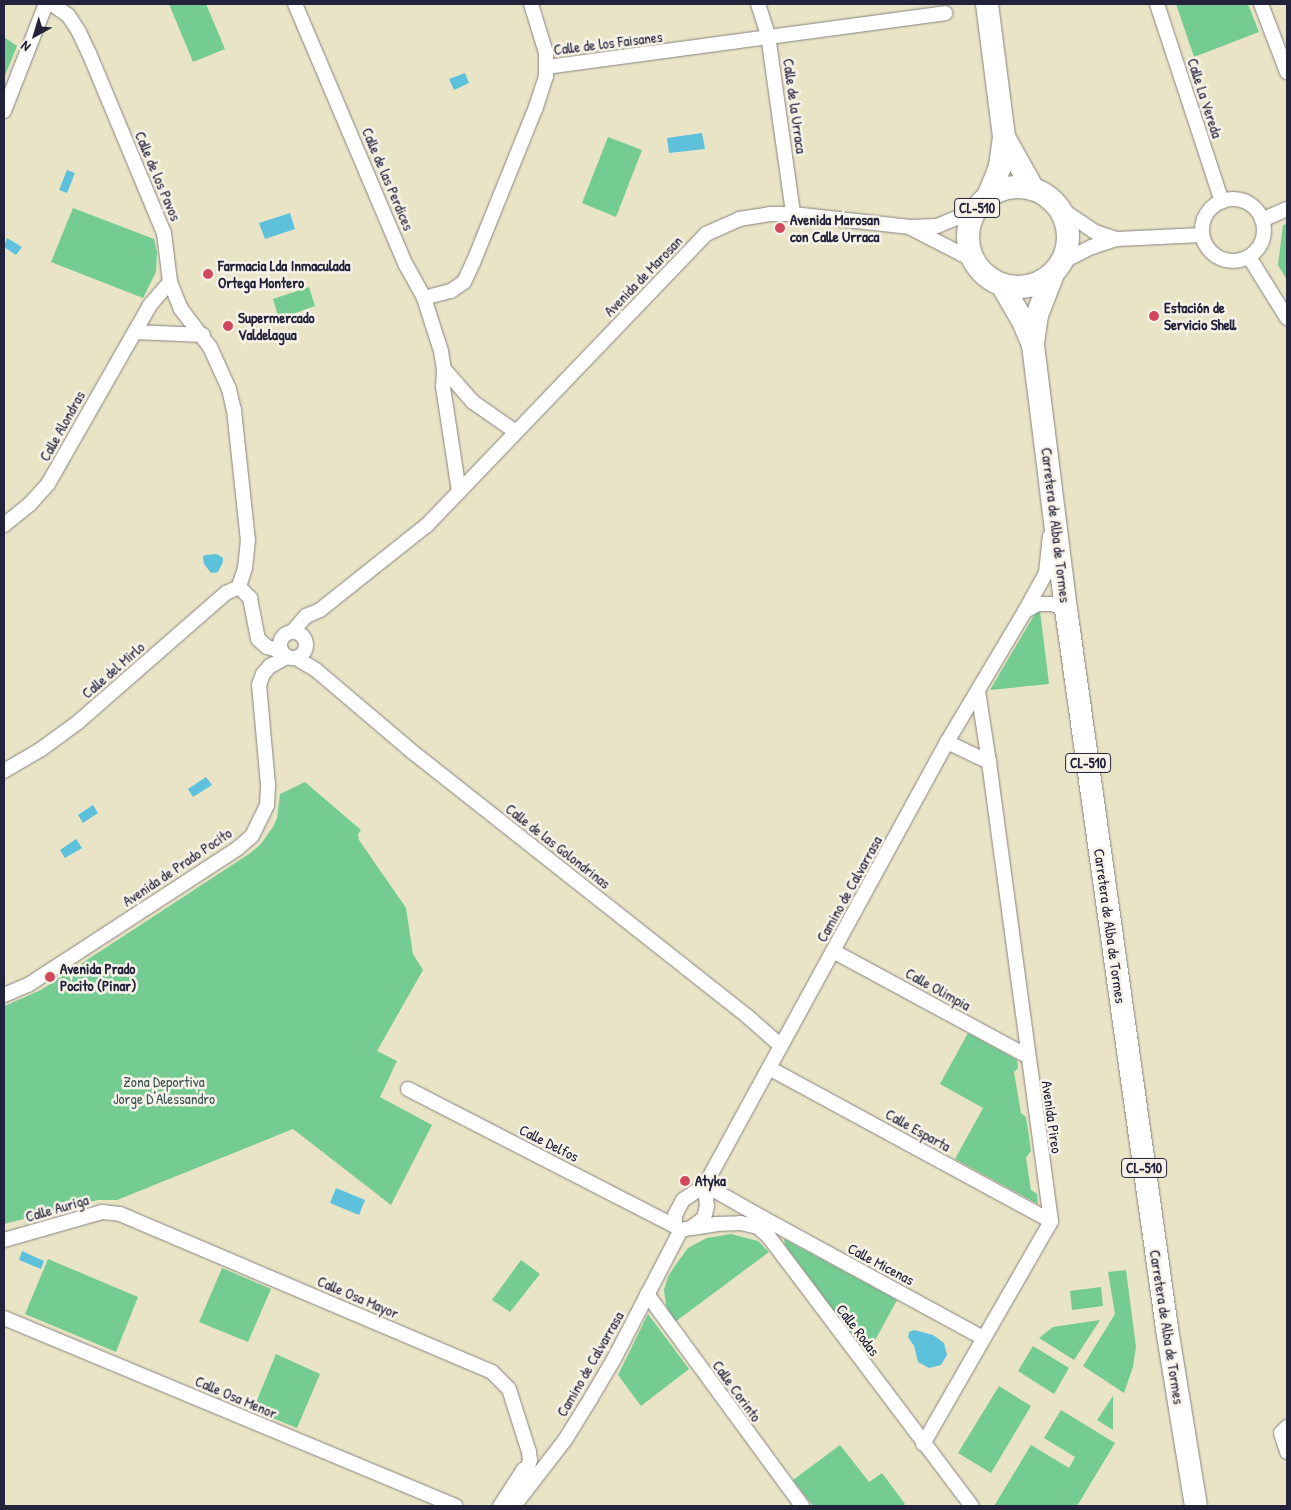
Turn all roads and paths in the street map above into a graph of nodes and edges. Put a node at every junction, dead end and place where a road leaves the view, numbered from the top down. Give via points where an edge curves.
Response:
1 (46, 4) edge
2 (52, 4) edge
3 (295, 4) edge
4 (531, 4) edge
5 (758, 4) edge
6 (987, 4) edge
7 (1157, 4) edge
8 (1261, 4) edge
9 (945, 12) dead end
10 (768, 36) junction
11 (547, 67) junction
12 (1287, 72) edge
13 (4, 111) edge
14 (1004, 137) junction
15 (1034, 189) junction
16 (1222, 202) junction
17 (982, 203) junction
18 (1058, 207) junction
19 (1287, 209) edge
20 (793, 214) junction
21 (1262, 220) junction
22 (910, 227) junction
23 (1202, 235) junction
24 (1117, 239) junction
25 (1249, 257) junction
26 (973, 260) junction
27 (1058, 268) junction
28 (170, 282) junction
29 (1002, 285) junction
30 (424, 298) junction
31 (1287, 318) edge
32 (135, 332) junction
33 (202, 335) junction
34 (1033, 345) junction
35 (444, 369) junction
36 (469, 398) junction
37 (447, 408) junction
38 (516, 432) junction
39 (459, 492) junction
40 (1052, 501) junction
41 (4, 524) edge
42 (239, 587) junction
43 (1066, 609) junction
44 (1025, 611) junction
45 (293, 646) junction
46 (978, 691) junction
47 (947, 742) junction
48 (990, 762) junction
49 (4, 771) edge
50 (833, 951) junction
51 (4, 995) edge
52 (781, 1046) junction
53 (1027, 1056) junction
54 (769, 1068) junction
55 (408, 1089) dead end
56 (701, 1191) junction
57 (120, 1214) joint
58 (1051, 1221) junction
59 (760, 1223) junction
60 (682, 1228) junction
61 (4, 1240) edge
62 (648, 1294) junction
63 (4, 1318) edge
64 (984, 1338) junction
65 (1284, 1430) edge
66 (923, 1444) junction
67 (1287, 1452) edge
68 (512, 1499) edge
69 (968, 1505) edge
70 (456, 1506) edge
71 (802, 1506) edge
72 (1196, 1506) edge

1 - 13 street
2 - 28 street, Calle de los Pavos via 68,15 89,53 164,233
3 - 30 street, Calle de las Perdices via 406,265
4 - 11 street via 546,52
5 - 10 street, Calle de la Urraca
6 - 14 main road, CL-510
7 - 16 street, Calle La Vereda
8 - 12 street
9 - 10 street, Calle de los Faisanes
10 - 11 street, Calle de los Faisanes via 744,42
10 - 20 street, Calle de la Urraca
11 - 30 street, Calle de los Faisanes via 536,107 464,282 451,291
14 - 15 main road, CL-510
14 - 17 main road, CL-510 via 1000,167
15 - 17 main road, CL-510 via 1002,189
15 - 18 main road, CL-510
16 - 21 street via 1234,199 1246,202 1256,209
16 - 23 street via 1206,215
17 - 22 street, Avenida de Marosan via 937,226
17 - 26 main road, CL-510 via 969,225 968,241
18 - 24 street via 1095,232
18 - 27 main road, CL-510 via 1067,227 1068,245
19 - 21 street
20 - 22 street, Avenida de Marosan
20 - 38 street, Avenida de Marosan via 739,219 706,234
21 - 25 street via 1264,234 1258,248
22 - 26 street, Avenida de Marosan
23 - 24 street
23 - 25 street via 1216,256 1235,261
24 - 27 street via 1092,247
25 - 31 street
26 - 29 main road, CL-510 via 983,274
27 - 29 main road, CL-510 via 1038,284 1019,288
27 - 34 main road, Carretera de Alba de Tormes / CL-510 via 1037,315
28 - 32 street, Calle Alondras via 150,305
28 - 33 street, Calle de los Pavos via 181,309
29 - 34 main road, Carretera de Alba de Tormes / CL-510
30 - 35 street, Calle de las Perdices
32 - 33 street
32 - 41 street, Calle Alondras via 48,484 30,504
33 - 42 street, Calle de los Pavos via 222,372 234,410 248,540
34 - 40 main road, Carretera de Alba de Tormes / CL-510
35 - 36 street, Calle de las Perdices
35 - 37 street, Calle de las Perdices
36 - 37 street via 458,400
36 - 38 street, Calle de las Perdices
37 - 39 street, Calle de las Perdices
38 - 39 street, Avenida de Marosan
39 - 45 street, Avenida de Prado Pocito via 427,525 320,610 306,616
40 - 43 main road, Carretera de Alba de Tormes / CL-510
40 - 44 street, Camino de Calvarrasa via 1046,573
42 - 45 street via 250,598 258,639 267,647
42 - 49 street, Calle del Mirlo via 226,593 77,723
43 - 44 street via 1038,604
43 - 72 main road, Carretera de Alba de Tormes / CL-510 via 1166,1329
44 - 46 street, Camino de Calvarrasa
45 - 51 street, Avenida de Prado Pocito via 263,674 259,685 268,785 266,805 252,836 28,985
45 - 52 street, Calle de las Golondrinas via 316,670 414,753
46 - 47 street, Camino de Calvarrasa
46 - 48 street, Avenida Pireo
47 - 48 street
47 - 50 street, Camino de Calvarrasa
48 - 53 street, Avenida Pireo
50 - 52 street, Camino de Calvarrasa
50 - 53 street, Calle Olimpia
52 - 54 street, Camino de Calvarrasa
53 - 58 street, Avenida Pireo
54 - 56 street, Camino de Calvarrasa
54 - 58 street, Calle Esparta
55 - 60 street, Calle Delfos
56 - 59 street, Calle Micenas
56 - 60 street via 704,1218
56 - 60 street via 683,1200 674,1215
57 - 61 street, Calle Auriga via 102,1212
57 - 68 street, Calle Osa Mayor via 492,1372 508,1389 530,1460 524,1481
58 - 64 street
59 - 60 street
59 - 64 street, Calle Micenas
59 - 66 street, Calle Rodas
60 - 62 street, Camino de Calvarrasa
62 - 68 street, Camino de Calvarrasa via 614,1359 565,1440
62 - 71 street, Calle Corinto
63 - 70 street, Calle Osa Menor
64 - 66 street
65 - 67 street
66 - 69 street, Calle Rodas

